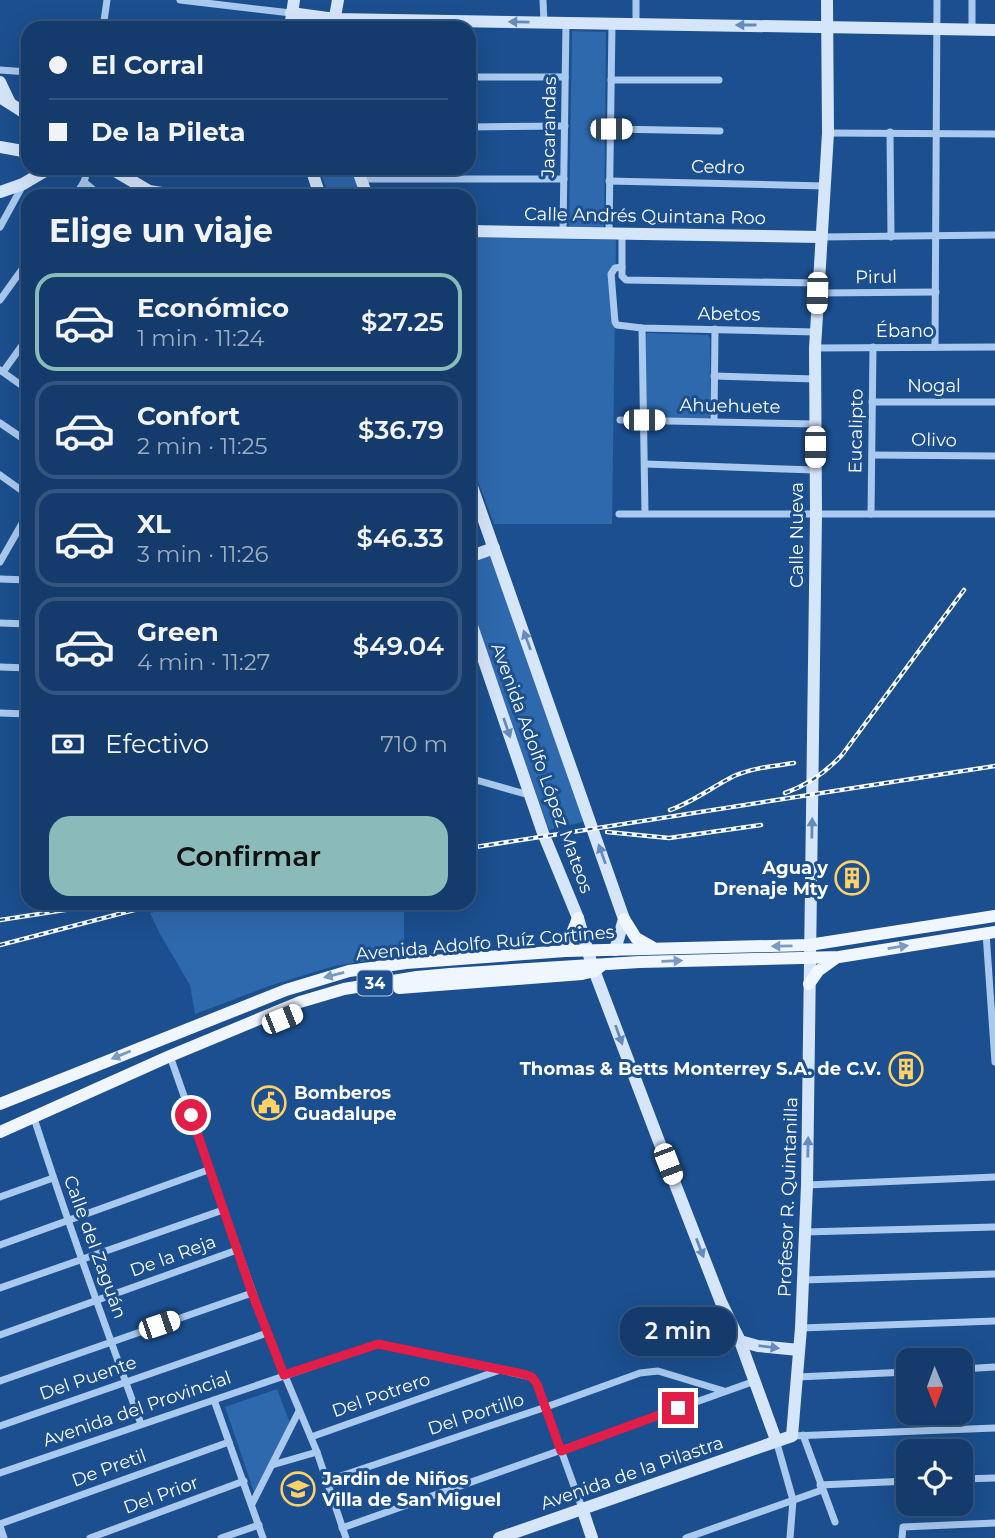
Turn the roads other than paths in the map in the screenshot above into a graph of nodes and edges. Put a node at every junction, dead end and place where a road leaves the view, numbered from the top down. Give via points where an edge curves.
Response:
1 (107, 0) edge
2 (180, 0) edge
3 (338, 0) edge
4 (543, 0) edge
5 (636, 0) edge
6 (827, 0) edge
7 (937, 0) edge
8 (972, 0) edge
9 (293, 7) edge
10 (104, 21) edge
11 (329, 21) edge
12 (334, 21) edge
13 (476, 23) edge
14 (544, 23) junction
15 (566, 23) junction
16 (995, 23) edge
17 (612, 24) junction
18 (823, 24) junction
19 (636, 25) junction
20 (937, 26) junction
21 (972, 27) junction
22 (995, 30) edge
23 (0, 70) edge
24 (21, 72) edge
25 (476, 77) edge
26 (565, 77) junction
27 (611, 80) junction
28 (719, 80) dead end
29 (0, 82) edge
30 (5, 100) edge
31 (21, 110) edge
32 (565, 126) junction
33 (476, 127) edge
34 (611, 129) junction
35 (720, 131) dead end
36 (890, 132) junction
37 (828, 133) junction
38 (936, 133) junction
39 (995, 134) edge
40 (0, 147) edge
41 (21, 151) edge
42 (34, 175) edge
43 (86, 175) edge
44 (121, 175) edge
45 (427, 175) edge
46 (564, 179) junction
47 (609, 181) junction
48 (85, 182) junction
49 (23, 184) junction
50 (825, 186) junction
51 (80, 189) edge
52 (93, 189) edge
53 (142, 189) edge
54 (0, 192) edge
55 (0, 227) edge
56 (476, 231) edge
57 (563, 231) junction
58 (616, 232) junction
59 (995, 235) edge
60 (936, 236) junction
61 (821, 237) junction
62 (891, 237) junction
63 (622, 267) junction
64 (21, 271) edge
65 (818, 288) junction
66 (936, 292) junction
67 (0, 300) edge
68 (642, 328) junction
69 (715, 329) junction
70 (816, 332) junction
71 (21, 346) edge
72 (873, 347) junction
73 (935, 347) junction
74 (995, 347) edge
75 (815, 348) junction
76 (2, 371) edge
77 (714, 376) junction
78 (815, 379) junction
79 (21, 385) edge
80 (872, 402) junction
81 (995, 402) edge
82 (620, 420) dead end
83 (644, 420) junction
84 (714, 421) junction
85 (0, 423) edge
86 (815, 424) junction
87 (21, 437) edge
88 (872, 455) junction
89 (995, 456) edge
90 (645, 464) junction
91 (814, 470) junction
92 (0, 475) edge
93 (21, 490) edge
94 (476, 498) edge
95 (645, 513) junction
96 (619, 514) dead end
97 (816, 514) junction
98 (871, 514) junction
99 (995, 514) edge
100 (21, 525) edge
101 (494, 548) junction
102 (476, 554) edge
103 (0, 562) edge
104 (0, 579) edge
105 (21, 580) edge
106 (0, 623) edge
107 (21, 624) edge
108 (476, 637) edge
109 (0, 667) edge
110 (21, 668) edge
111 (0, 713) edge
112 (21, 714) edge
113 (476, 780) edge
114 (530, 795) junction
115 (995, 916) edge
116 (578, 918) junction
117 (624, 919) junction
118 (991, 932) edge
119 (809, 945) junction
120 (656, 948) junction
121 (587, 950) junction
122 (615, 950) junction
123 (565, 951) junction
124 (839, 957) junction
125 (809, 960) junction
126 (597, 970) junction
127 (809, 984) junction
128 (173, 1055) junction
129 (995, 1062) edge
130 (0, 1104) edge
131 (34, 1118) junction
132 (0, 1132) edge
133 (208, 1170) junction
134 (995, 1177) edge
135 (53, 1178) junction
136 (807, 1185) junction
137 (0, 1196) edge
138 (223, 1210) junction
139 (68, 1220) junction
140 (995, 1227) edge
141 (804, 1232) junction
142 (0, 1245) edge
143 (237, 1250) junction
144 (84, 1259) junction
145 (995, 1274) edge
146 (803, 1280) junction
147 (0, 1288) edge
148 (252, 1293) junction
149 (97, 1300) junction
150 (995, 1321) edge
151 (801, 1328) junction
152 (267, 1333) junction
153 (0, 1335) edge
154 (740, 1341) junction
155 (112, 1342) junction
156 (799, 1350) junction
157 (995, 1367) edge
158 (973, 1368) edge
159 (501, 1370) junction
160 (896, 1373) edge
161 (284, 1375) junction
162 (797, 1377) junction
163 (0, 1381) edge
164 (126, 1381) junction
165 (755, 1381) junction
166 (725, 1391) junction
167 (214, 1400) junction
168 (546, 1407) junction
169 (299, 1411) junction
170 (141, 1424) junction
171 (0, 1426) edge
172 (995, 1428) edge
173 (797, 1435) junction
174 (311, 1437) junction
175 (776, 1440) junction
176 (229, 1442) junction
177 (561, 1451) junction
178 (317, 1452) junction
179 (272, 1465) junction
180 (0, 1473) edge
181 (995, 1478) edge
182 (973, 1479) edge
183 (326, 1480) junction
184 (244, 1481) junction
185 (896, 1482) edge
186 (821, 1488) junction
187 (793, 1500) junction
188 (252, 1504) junction
189 (582, 1508) junction
190 (835, 1522) dead end
191 (995, 1523) edge
192 (0, 1525) edge
193 (259, 1525) junction
194 (342, 1528) junction
195 (4, 1538) edge
196 (90, 1538) edge
197 (220, 1538) edge
198 (263, 1538) edge
199 (346, 1538) edge
200 (499, 1538) edge
201 (592, 1538) edge
202 (686, 1538) edge
203 (790, 1538) edge
204 (902, 1538) edge

1 - 10 street
2 - 9 street
3 - 12 street
4 - 14 street
5 - 19 street
6 - 18 street, Calle Nueva
7 - 20 street
8 - 21 street
9 - 11 street
14 -> 13 street
14 - 15 street
15 - 17 street
15 - 26 street, Jacarandas
16 - 21 street
17 - 19 street
17 - 27 street
18 -> 19 street
18 - 20 street
18 - 37 street, Calle Nueva
20 - 21 street
20 - 38 street
21 - 22 street
23 - 24 street
25 - 26 street
26 - 32 street, Jacarandas
27 - 28 street
27 - 34 street
29 - 30 street
30 - 31 street
32 - 33 street
32 - 46 street, Jacarandas
34 - 35 street
34 - 47 street
36 - 37 street
36 - 38 street
36 - 62 street
37 - 50 street, Calle Nueva
38 - 39 street
38 - 60 street
40 - 41 street
42 - 49 street
43 - 48 street
44 - 53 street
45 - 46 street
46 - 57 street, Jacarandas
47 - 50 street, Cedro
47 - 58 street
48 - 51 street
48 - 52 street
49 - 54 street
49 - 55 street
50 - 61 street, Calle Nueva
56 - 57 street, Calle Andrés Quintana Roo
57 - 58 street, Calle Andrés Quintana Roo
58 - 61 street, Calle Andrés Quintana Roo
58 - 63 street
59 - 60 street
60 - 62 street
60 - 66 street
61 - 62 street
61 - 65 street, Calle Nueva
63 - 65 street, Pirul via 624,279
63 - 68 street, Abetos via 611,274 615,322
64 - 67 street
65 - 66 street, Pirul
65 - 70 street, Calle Nueva
66 - 73 street
68 - 69 street, Abetos
68 - 83 street
69 - 70 street, Abetos
69 - 77 street
70 - 75 street, Calle Nueva
71 - 76 street
72 - 73 street, Ébano
72 - 75 street, Ébano
72 - 80 street, Eucalipto
73 - 74 street, Ébano
75 - 78 street, Calle Nueva
76 - 79 street
77 - 78 street
77 - 84 street
78 - 86 street, Calle Nueva
80 - 81 street, Nogal
80 - 88 street, Eucalipto
82 - 83 street, Ahuehuete
83 - 84 street, Ahuehuete
83 - 90 street
84 - 86 street, Ahuehuete
85 - 87 street
86 - 91 street, Calle Nueva
88 - 89 street, Olivo
88 - 98 street, Eucalipto
90 - 91 street
90 - 95 street
91 - 97 street, Calle Nueva
92 - 93 street
94 - 101 street, Avenida Adolfo López Mateos
95 - 96 street
95 - 97 street
97 - 98 street
119 -> 97 street, Calle Nueva
98 - 99 street
100 - 103 street
101 - 102 street
117 -> 101 street, Avenida Adolfo López Mateos
104 - 105 street
106 - 107 street
108 -> 114 street, Avenida Adolfo López Mateos
109 - 110 street
111 - 112 street
113 - 114 street
114 - 116 street, Avenida Adolfo López Mateos
115 - 119 main road, Avenida Adolfo Ruíz Cortines / 34
116 - 121 street, Avenida Adolfo López Mateos
116 - 123 main road
117 - 120 main road via 636,938
117 - 122 street
124 -> 118 main road, Avenida Adolfo Ruíz Cortines / 34
118 - 129 street
119 -> 120 main road, Avenida Adolfo Ruíz Cortines / 34
119 - 125 street, Calle Nueva
120 - 122 main road, Avenida Adolfo Ruíz Cortines / 34
121 - 122 main road, Avenida Adolfo Ruíz Cortines / 34
121 - 123 main road, Avenida Adolfo Ruíz Cortines / 34
121 - 126 street, Avenida Adolfo López Mateos
122 - 126 main road
123 -> 130 main road, Avenida Adolfo Ruíz Cortines / 34 via 406,963 321,978
124 - 125 main road, Avenida Adolfo Ruíz Cortines / 34
124 - 127 main road via 824,965
126 -> 125 main road, Avenida Adolfo Ruíz Cortines / 34 via 698,960
125 - 127 street, Profesor R. Quintanilla
126 - 128 main road, Avenida Adolfo Ruíz Cortines / 34 via 380,990 303,1010 196,1053
126 - 128 main road, Avenida Adolfo Ruíz Cortines / 34 via 417,977 344,989 300,1002
126 -> 154 street, Avenida Adolfo López Mateos via 721,1302
136 -> 127 street, Profesor R. Quintanilla
128 - 131 main road, Avenida Adolfo Ruíz Cortines / 34
128 - 133 street
131 - 132 main road, Avenida Adolfo Ruíz Cortines / 34
131 - 135 street, Calle del Zaguán
133 - 138 street
133 - 139 street
134 - 136 street
135 - 137 street
135 - 139 street, Calle del Zaguán
136 - 141 street, Profesor R. Quintanilla
138 - 143 street
138 - 144 street
139 - 142 street
139 - 144 street, Calle del Zaguán
140 - 141 street
141 - 146 street, Profesor R. Quintanilla
143 - 148 street
143 - 149 street, De la Reja
144 - 147 street
144 - 149 street, Calle del Zaguán
145 - 146 street
146 - 151 street, Profesor R. Quintanilla
148 - 152 street
148 - 155 street
149 - 153 street, De la Reja
149 - 155 street, Calle del Zaguán
150 - 151 street
151 - 156 street, Profesor R. Quintanilla
152 - 161 street
152 - 164 street, Del Puente
154 -> 156 street
154 - 165 street, Avenida Adolfo López Mateos
155 - 163 street
155 - 164 street, Calle del Zaguán
156 - 162 street, Profesor R. Quintanilla
157 - 158 street
159 - 161 street, Avenida del Provincial via 378,1344
159 - 168 street, Avenida del Provincial via 532,1377
159 - 174 street, Del Potrero
160 - 162 street
161 - 167 street, Avenida del Provincial
161 - 169 street
162 - 173 street, Profesor R. Quintanilla
164 - 170 street, Calle del Zaguán
164 - 171 street, Del Puente
165 - 166 street
165 - 175 street, Avenida Adolfo López Mateos
166 - 168 street, Del Portillo via 652,1371
166 - 177 street
167 - 170 street, Avenida del Provincial
167 - 176 street
168 - 177 street
168 - 183 street, Del Portillo
169 - 174 street
169 - 179 street
170 - 180 street, Avenida del Provincial
172 - 173 street
173 - 175 street, Avenida de la Pilastra
173 - 186 street, Profesor R. Quintanilla
174 - 178 street
175 - 187 street
175 - 189 street, Avenida de la Pilastra
176 - 184 street
176 - 192 street, De Pretil
177 - 189 street
177 - 194 street
178 - 179 street
178 - 183 street
179 - 188 street
181 - 182 street
183 - 194 street
184 - 188 street
184 - 196 street, Del Prior
185 - 186 street
186 - 187 street
186 - 190 street, Profesor R. Quintanilla
187 - 202 street
187 - 203 street
188 - 193 street
189 - 200 street, Avenida de la Pilastra
189 - 201 street
191 - 204 street via 903,1527
192 - 195 street
193 - 197 street
193 - 198 street
194 - 199 street

